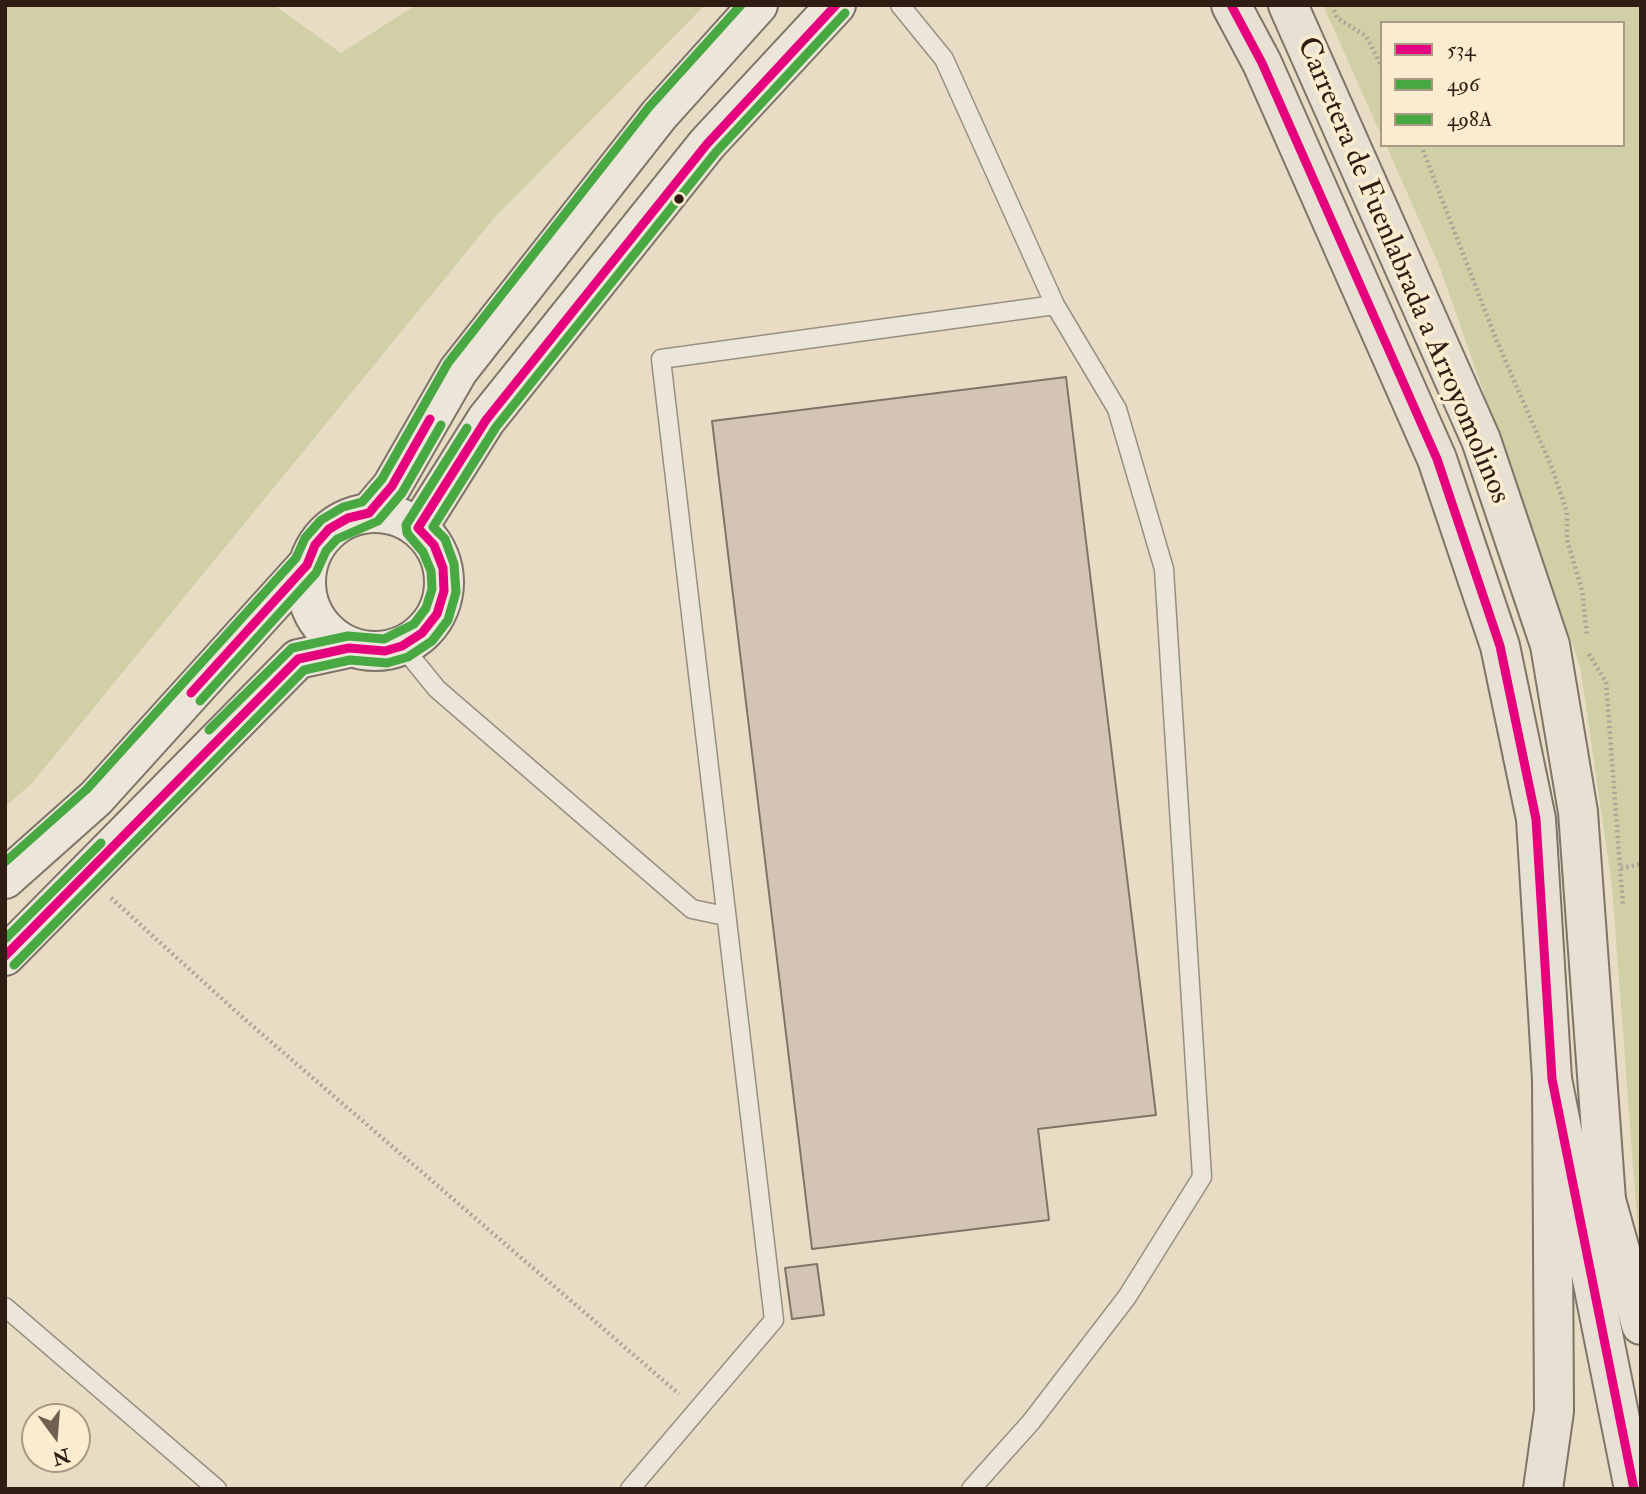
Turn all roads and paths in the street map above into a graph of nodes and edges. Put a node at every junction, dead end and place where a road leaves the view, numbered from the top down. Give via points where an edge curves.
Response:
1 (758, 5) edge
2 (836, 5) edge
3 (900, 5) edge
4 (1231, 5) edge
5 (1288, 5) edge
6 (1332, 5) edge
7 (1380, 63) edge
8 (1422, 147) edge
9 (1055, 305) junction
10 (369, 513) junction
11 (418, 527) junction
12 (307, 565) junction
13 (402, 646) junction
14 (349, 648) junction
15 (1621, 868) dead end
16 (87, 876) junction
17 (5, 879) edge
18 (725, 916) junction
19 (5, 956) edge
20 (1552, 1079) junction
21 (1606, 1200) junction
22 (5, 1307) edge
23 (1596, 1311) junction
24 (1641, 1325) edge
25 (697, 1409) junction
26 (217, 1489) edge
27 (630, 1489) edge
28 (971, 1489) edge
29 (1543, 1489) edge
30 (1634, 1489) edge

1 - 10 street via 659,115 458,371 392,486
2 - 11 street via 699,154 486,420
3 - 9 lane via 944,59
4 - 20 main road, Carretera de Fuenlabrada a Arroyomolinos via 1262,63 1437,458 1500,646 1536,819
5 - 21 main road, Carretera de Fuenlabrada a Arroyomolinos via 1481,440 1550,645 1578,812
6 - 7 path via 1337,18 1366,36
8 - 15 path via 1567,512 1567,540 1582,590 1589,655 1606,682
9 - 18 lane via 661,359
9 - 28 lane via 1116,409 1164,569 1202,1177 1127,1297 1031,1422
10 - 11 street via 403,518
10 - 12 street via 330,529 315,545
11 - 13 street via 434,545 443,568 444,592 430,624
12 - 14 street via 304,585 317,623
12 - 17 street via 96,798
13 - 14 street via 385,652
13 - 18 lane via 437,690 692,909
14 - 16 street via 298,659
16 - 19 street
16 - 25 path via 260,1033
18 - 25 lane via 774,1320
20 - 23 main road
20 - 29 main road via 1554,1411
21 - 23 main road
21 - 24 main road
22 - 26 lane
23 - 30 main road
25 - 27 lane

